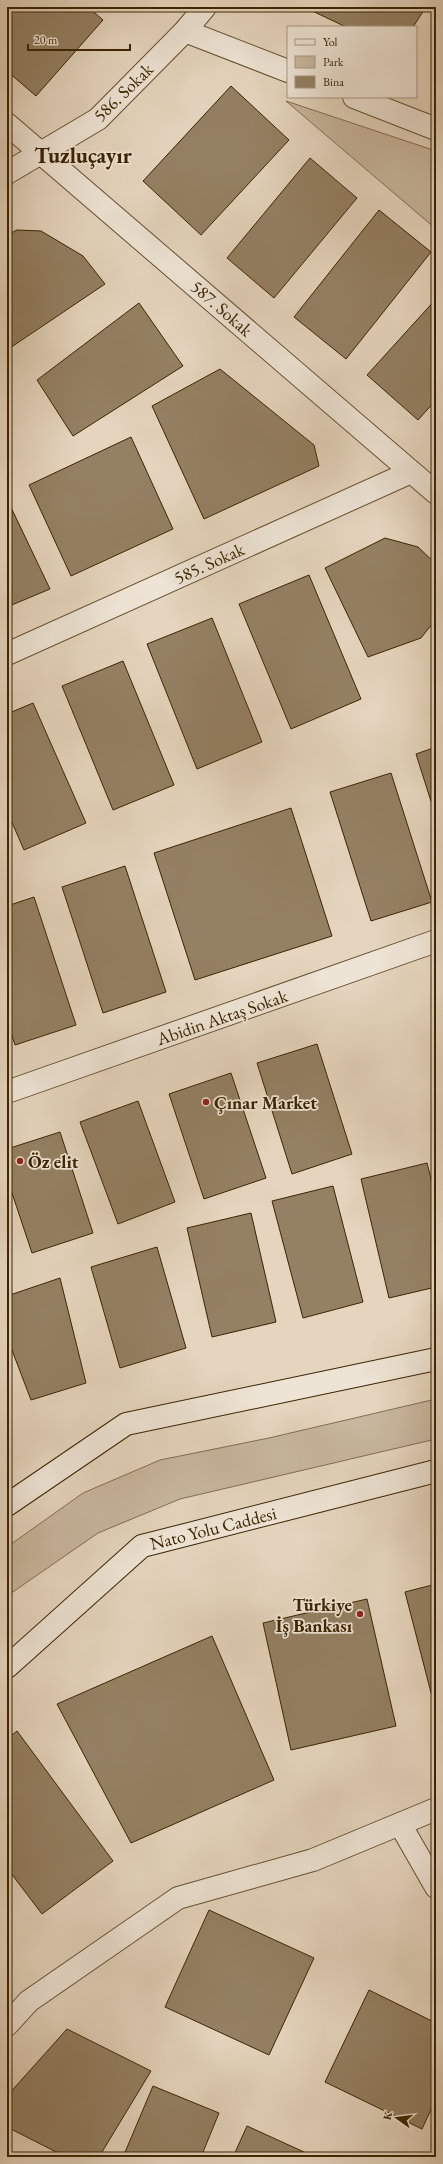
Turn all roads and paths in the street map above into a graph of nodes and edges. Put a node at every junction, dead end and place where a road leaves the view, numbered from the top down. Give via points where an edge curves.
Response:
1 (204, 7) edge
2 (185, 31) junction
3 (287, 71) edge
4 (357, 98) edge
5 (7, 124) edge
6 (436, 129) edge
7 (42, 152) junction
8 (7, 172) edge
9 (411, 472) junction
10 (436, 493) edge
11 (7, 654) edge
12 (436, 941) edge
13 (7, 1092) edge
14 (436, 1359) edge
15 (436, 1470) edge
16 (7, 1505) edge
17 (7, 1667) edge
18 (436, 1809) edge
19 (400, 1824) junction
20 (436, 1887) edge
21 (7, 2025) edge

1 - 2 street, 586. Sokak
2 - 3 street
2 - 7 street, 586. Sokak via 98,119
4 - 6 street
5 - 7 street, 587. Sokak
7 - 8 street, 586. Sokak
7 - 9 street, 587. Sokak
9 - 10 street, 587. Sokak
9 - 11 street, 585. Sokak
12 - 13 street, Abidin Aktaş Sokak
14 - 16 street via 126,1424
15 - 17 street, Nato Yolu Caddesi via 142,1546
18 - 19 street
19 - 20 street
19 - 21 street via 314,1860 178,1898 29,2001

